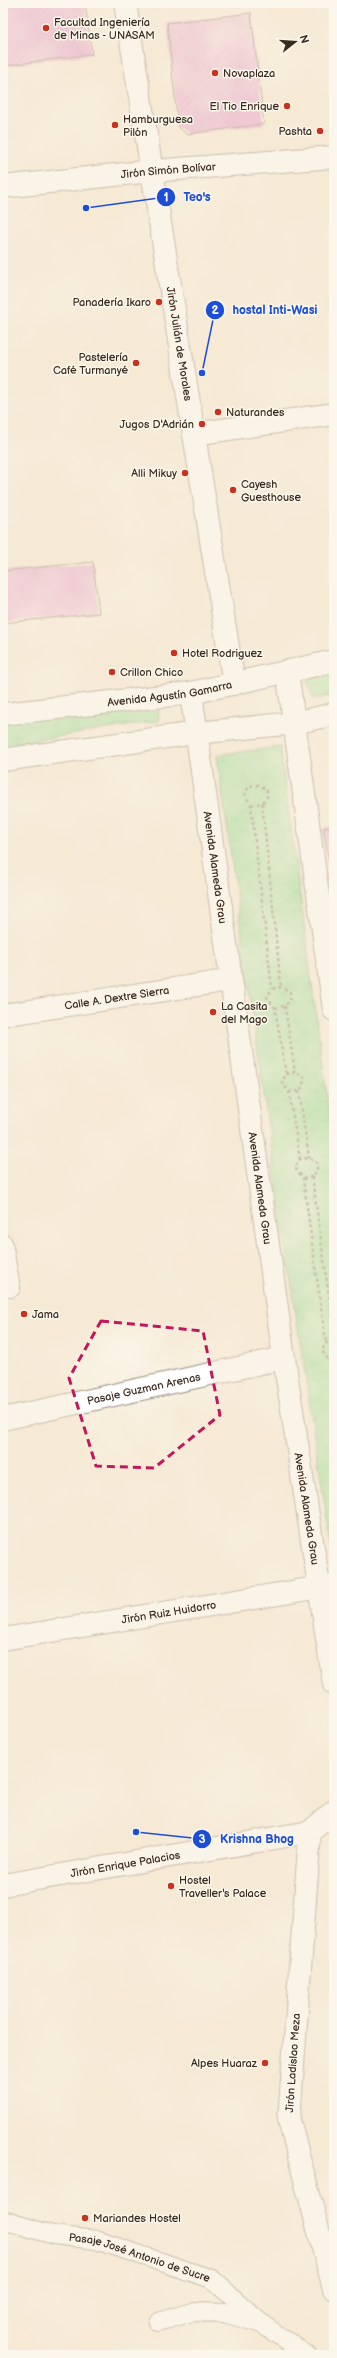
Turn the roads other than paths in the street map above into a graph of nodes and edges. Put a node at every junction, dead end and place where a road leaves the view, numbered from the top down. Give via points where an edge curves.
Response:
1 (125, 3) edge
2 (334, 156) edge
3 (152, 171) junction
4 (3, 187) edge
5 (334, 414) edge
6 (194, 434) junction
7 (334, 661) edge
8 (287, 672) junction
9 (234, 684) junction
10 (191, 693) junction
11 (3, 714) edge
12 (334, 714) edge
13 (295, 722) junction
14 (196, 733) junction
15 (3, 760) edge
16 (231, 980) junction
17 (334, 1010) edge
18 (3, 1015) edge
19 (3, 1243) edge
20 (10, 1288) dead end
21 (284, 1358) junction
22 (3, 1419) edge
23 (327, 1586) edge
24 (3, 1639) edge
25 (334, 1684) edge
26 (334, 1811) edge
27 (310, 1832) junction
28 (3, 1885) edge
29 (3, 2220) edge
30 (334, 2289) edge
31 (158, 2322) dead end
32 (262, 2324) junction
33 (307, 2355) edge

1 - 3 street, Jirón Julián de Morales
2 - 3 street, Jirón Simón Bolívar
3 - 4 street, Jirón Simón Bolívar
3 - 6 street, Jirón Julián de Morales
5 - 6 street
6 - 9 street, Jirón Julián de Morales
7 - 8 street, Avenida Agustín Gamarra
8 - 9 street, Avenida Agustín Gamarra
8 - 13 street
9 - 10 street, Avenida Agustín Gamarra
10 - 11 street, Avenida Agustín Gamarra
10 - 14 street, Avenida Alameda Grau
12 - 13 street
13 - 14 street
13 - 17 street
14 - 15 street
14 - 16 street, Avenida Alameda Grau
16 - 18 street, Calle A. Dextre Sierra
16 - 21 street, Avenida Alameda Grau
19 - 20 lane
21 - 22 street, Pasaje Guzman Arenas
21 - 23 street, Avenida Alameda Grau
23 - 24 street, Jirón Ruiz Huidorro
23 - 25 street, Avenida Alameda Grau
26 - 27 street
27 - 28 street, Jirón Enrique Palacios
27 - 30 street, Jirón Ladislao Meza via 289,2120
29 - 32 lane, Pasaje José Antonio de Sucre via 53,2235 96,2240 212,2279
31 - 32 lane, Pasaje José Antonio de Sucre via 192,2312 224,2312
32 - 33 lane, Pasaje José Antonio de Sucre

